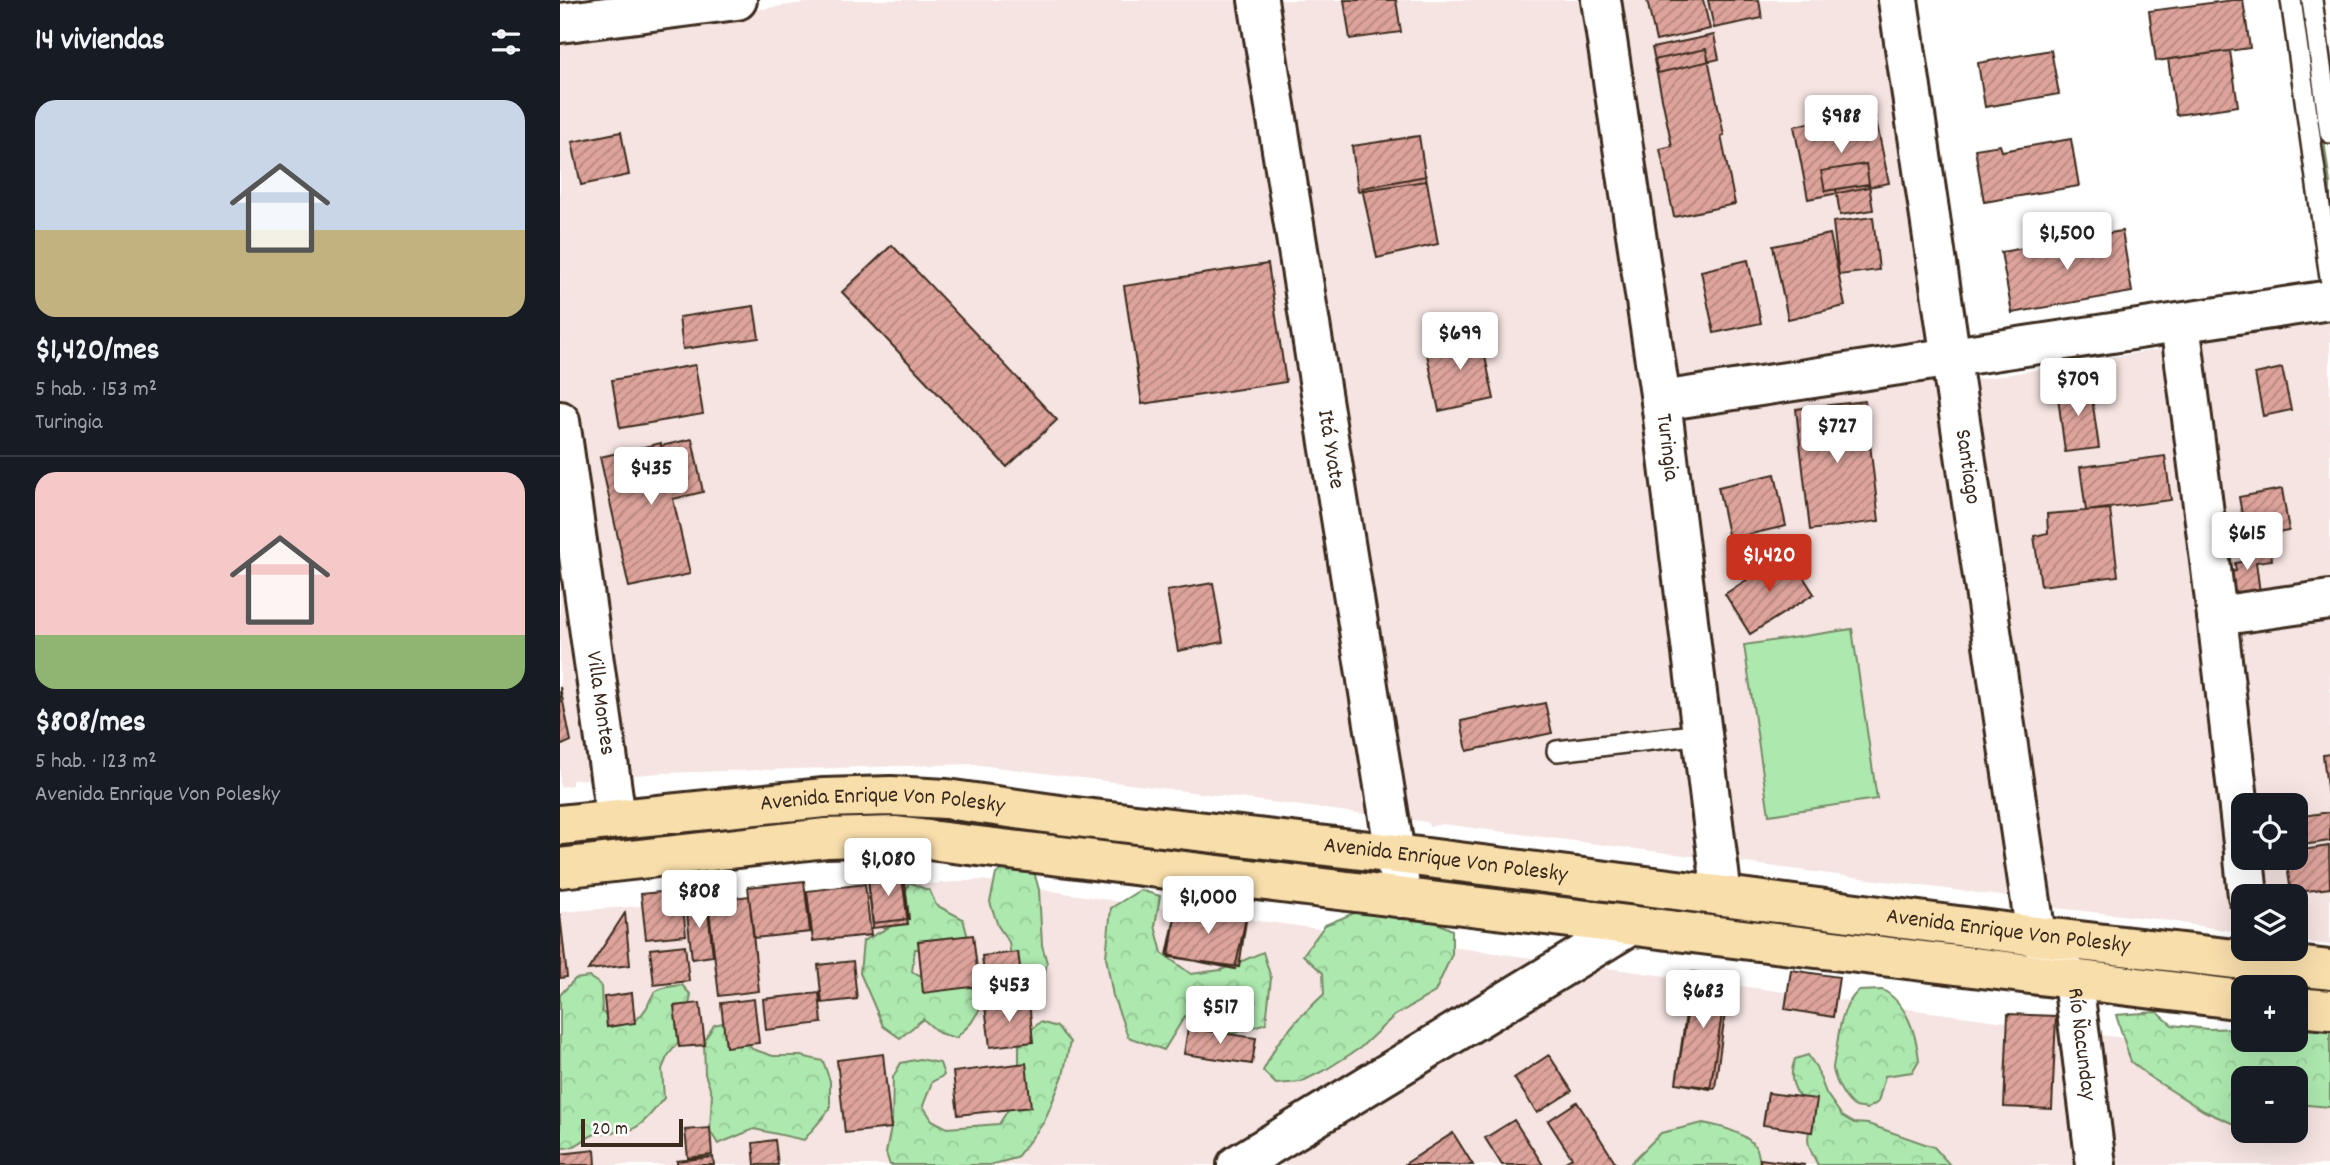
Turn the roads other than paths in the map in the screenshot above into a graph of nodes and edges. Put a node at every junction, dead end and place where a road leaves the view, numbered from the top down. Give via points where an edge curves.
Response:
1 (737, 0) edge
2 (1258, 0) edge
3 (1601, 0) edge
4 (1899, 0) edge
5 (2291, 0) edge
6 (2312, 0) edge
7 (560, 23) edge
8 (2330, 133) edge
9 (2330, 278) edge
10 (2330, 300) edge
11 (2180, 323) junction
12 (1951, 357) junction
13 (1661, 401) junction
14 (560, 421) edge
15 (2330, 600) edge
16 (2217, 616) junction
17 (1702, 734) junction
18 (1557, 751) dead end
19 (2237, 793) edge
20 (616, 818) junction
21 (560, 825) edge
22 (1396, 854) junction
23 (560, 868) edge
24 (1722, 896) junction
25 (1402, 898) junction
26 (1628, 927) junction
27 (2036, 936) junction
28 (2231, 953) edge
29 (2285, 961) edge
30 (2330, 970) edge
31 (2073, 981) junction
32 (2231, 999) edge
33 (2308, 1008) edge
34 (2330, 1010) edge
35 (1237, 1165) edge
36 (2096, 1165) edge

1 - 7 street
2 - 22 street, Itá Yvate
3 - 13 street, Turingia
4 - 12 street, Santiago
5 - 9 lane
6 - 8 lane
10 - 11 street
11 - 12 street
11 - 16 street
12 - 13 street
12 - 27 street, Santiago
13 - 17 street, Turingia
14 - 20 street, Villa Montes
15 - 16 street
16 - 19 street
17 - 18 lane
17 - 24 street, Turingia
20 - 21 main road, Avenida Enrique Von Polesky
20 - 22 main road, Avenida Enrique Von Polesky via 891,796
22 - 24 main road, Avenida Enrique Von Polesky
22 - 25 street, Itá Yvate
23 - 25 main road, Avenida Enrique Von Polesky via 826,838 896,836
24 - 27 main road, Avenida Enrique Von Polesky
25 - 26 main road, Avenida Enrique Von Polesky
26 - 31 main road, Avenida Enrique Von Polesky
26 - 35 street
27 - 28 main road, Avenida Enrique Von Polesky
27 - 31 street, Río Ñacunday
29 - 30 main road, Avenida Enrique Von Polesky
31 - 32 main road, Avenida Enrique Von Polesky
31 - 36 street, Río Ñacunday
33 - 34 main road

